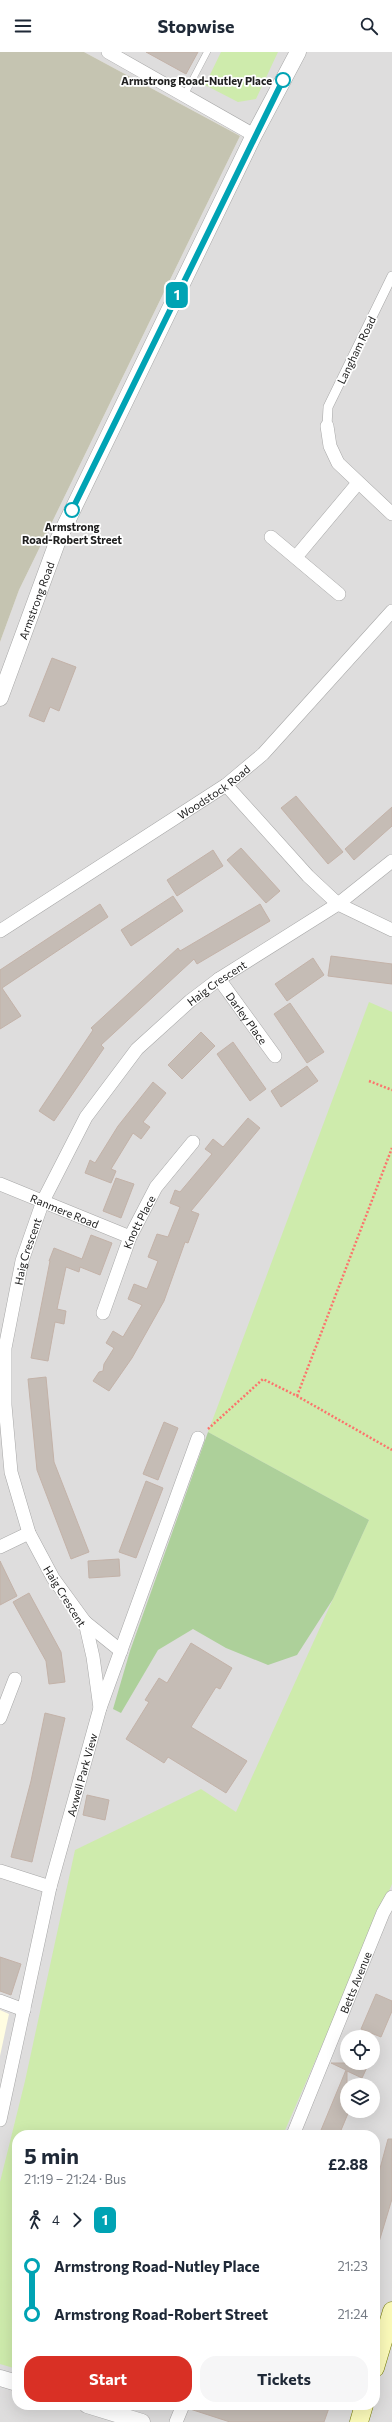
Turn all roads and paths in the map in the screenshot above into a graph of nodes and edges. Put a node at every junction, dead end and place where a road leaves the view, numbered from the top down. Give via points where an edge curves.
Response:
1 (108, 52) edge
2 (207, 52) edge
3 (298, 52) edge
4 (185, 94) junction
5 (254, 135) junction
6 (392, 276) edge
7 (327, 426) joint
8 (358, 483) junction
9 (389, 506) edge
10 (271, 537) dead end
11 (296, 557) junction
12 (339, 594) dead end
13 (392, 611) edge
14 (0, 698) edge
15 (226, 785) junction
16 (392, 861) edge
17 (338, 904) junction
18 (392, 930) edge
19 (0, 931) edge
20 (219, 979) junction
21 (275, 1056) dead end
22 (369, 1081) dead end
23 (392, 1090) edge
24 (193, 1142) dead end
25 (392, 1148) edge
26 (0, 1184) edge
27 (43, 1201) junction
28 (130, 1237) junction
29 (103, 1313) dead end
30 (297, 1396) junction
31 (198, 1438) joint
32 (392, 1450) edge
33 (29, 1533) junction
34 (0, 1547) edge
35 (85, 1622) junction
36 (121, 1651) junction
37 (15, 1679) dead end
38 (100, 1708) junction
39 (0, 1718) edge
40 (0, 1871) edge
41 (50, 1887) junction
42 (392, 1897) edge
43 (388, 1916) edge
44 (0, 2001) edge
45 (24, 2010) junction
46 (0, 2120) edge
47 (295, 2130) edge
48 (392, 2311) edge
49 (380, 2351) edge
50 (0, 2378) edge
51 (12, 2382) edge
52 (103, 2410) edge
53 (181, 2410) edge
54 (363, 2410) edge
55 (142, 2422) edge
56 (176, 2422) edge
57 (359, 2422) edge

1 - 4 street
2 - 4 lane
3 - 5 street, Armstrong Road
4 - 5 street
5 - 14 street, Armstrong Road via 58,540
6 - 7 street, Langham Road via 328,407
7 - 8 street via 330,446 338,464
8 - 9 street
8 - 11 street
10 - 11 street
11 - 12 street
13 - 15 street, Woodstock Road via 263,754
15 - 17 street via 308,876
15 - 19 street, Woodstock Road
16 - 17 street, Haig Crescent
17 - 18 street
17 - 20 street, Haig Crescent
20 - 21 street, Darley Place
20 - 27 street, Haig Crescent via 190,1001 137,1049 86,1117
22 - 23 path
24 - 28 street, Knott Place via 156,1187
25 - 30 path
26 - 27 street, Ranmere Road
27 - 28 street, Ranmere Road
27 - 33 street, Haig Crescent via 22,1261 5,1348 5,1405 11,1472
28 - 29 street, Knott Place
30 - 31 path via 262,1379
30 - 32 path
31 - 36 street, Axwell Park View
33 - 34 street
33 - 35 street, Haig Crescent via 53,1578
35 - 36 street
35 - 38 street, Haig Crescent
36 - 38 street, Axwell Park View
37 - 39 street
38 - 41 street, Axwell Park View
40 - 41 street
41 - 45 street, Axwell Park View
42 - 43 street, Betts Avenue
43 - 47 street, Betts Avenue
44 - 45 street
45 - 46 street, Axwell Park View
48 - 49 main road
50 - 51 street
52 - 55 street
53 - 56 street
54 - 57 main road

